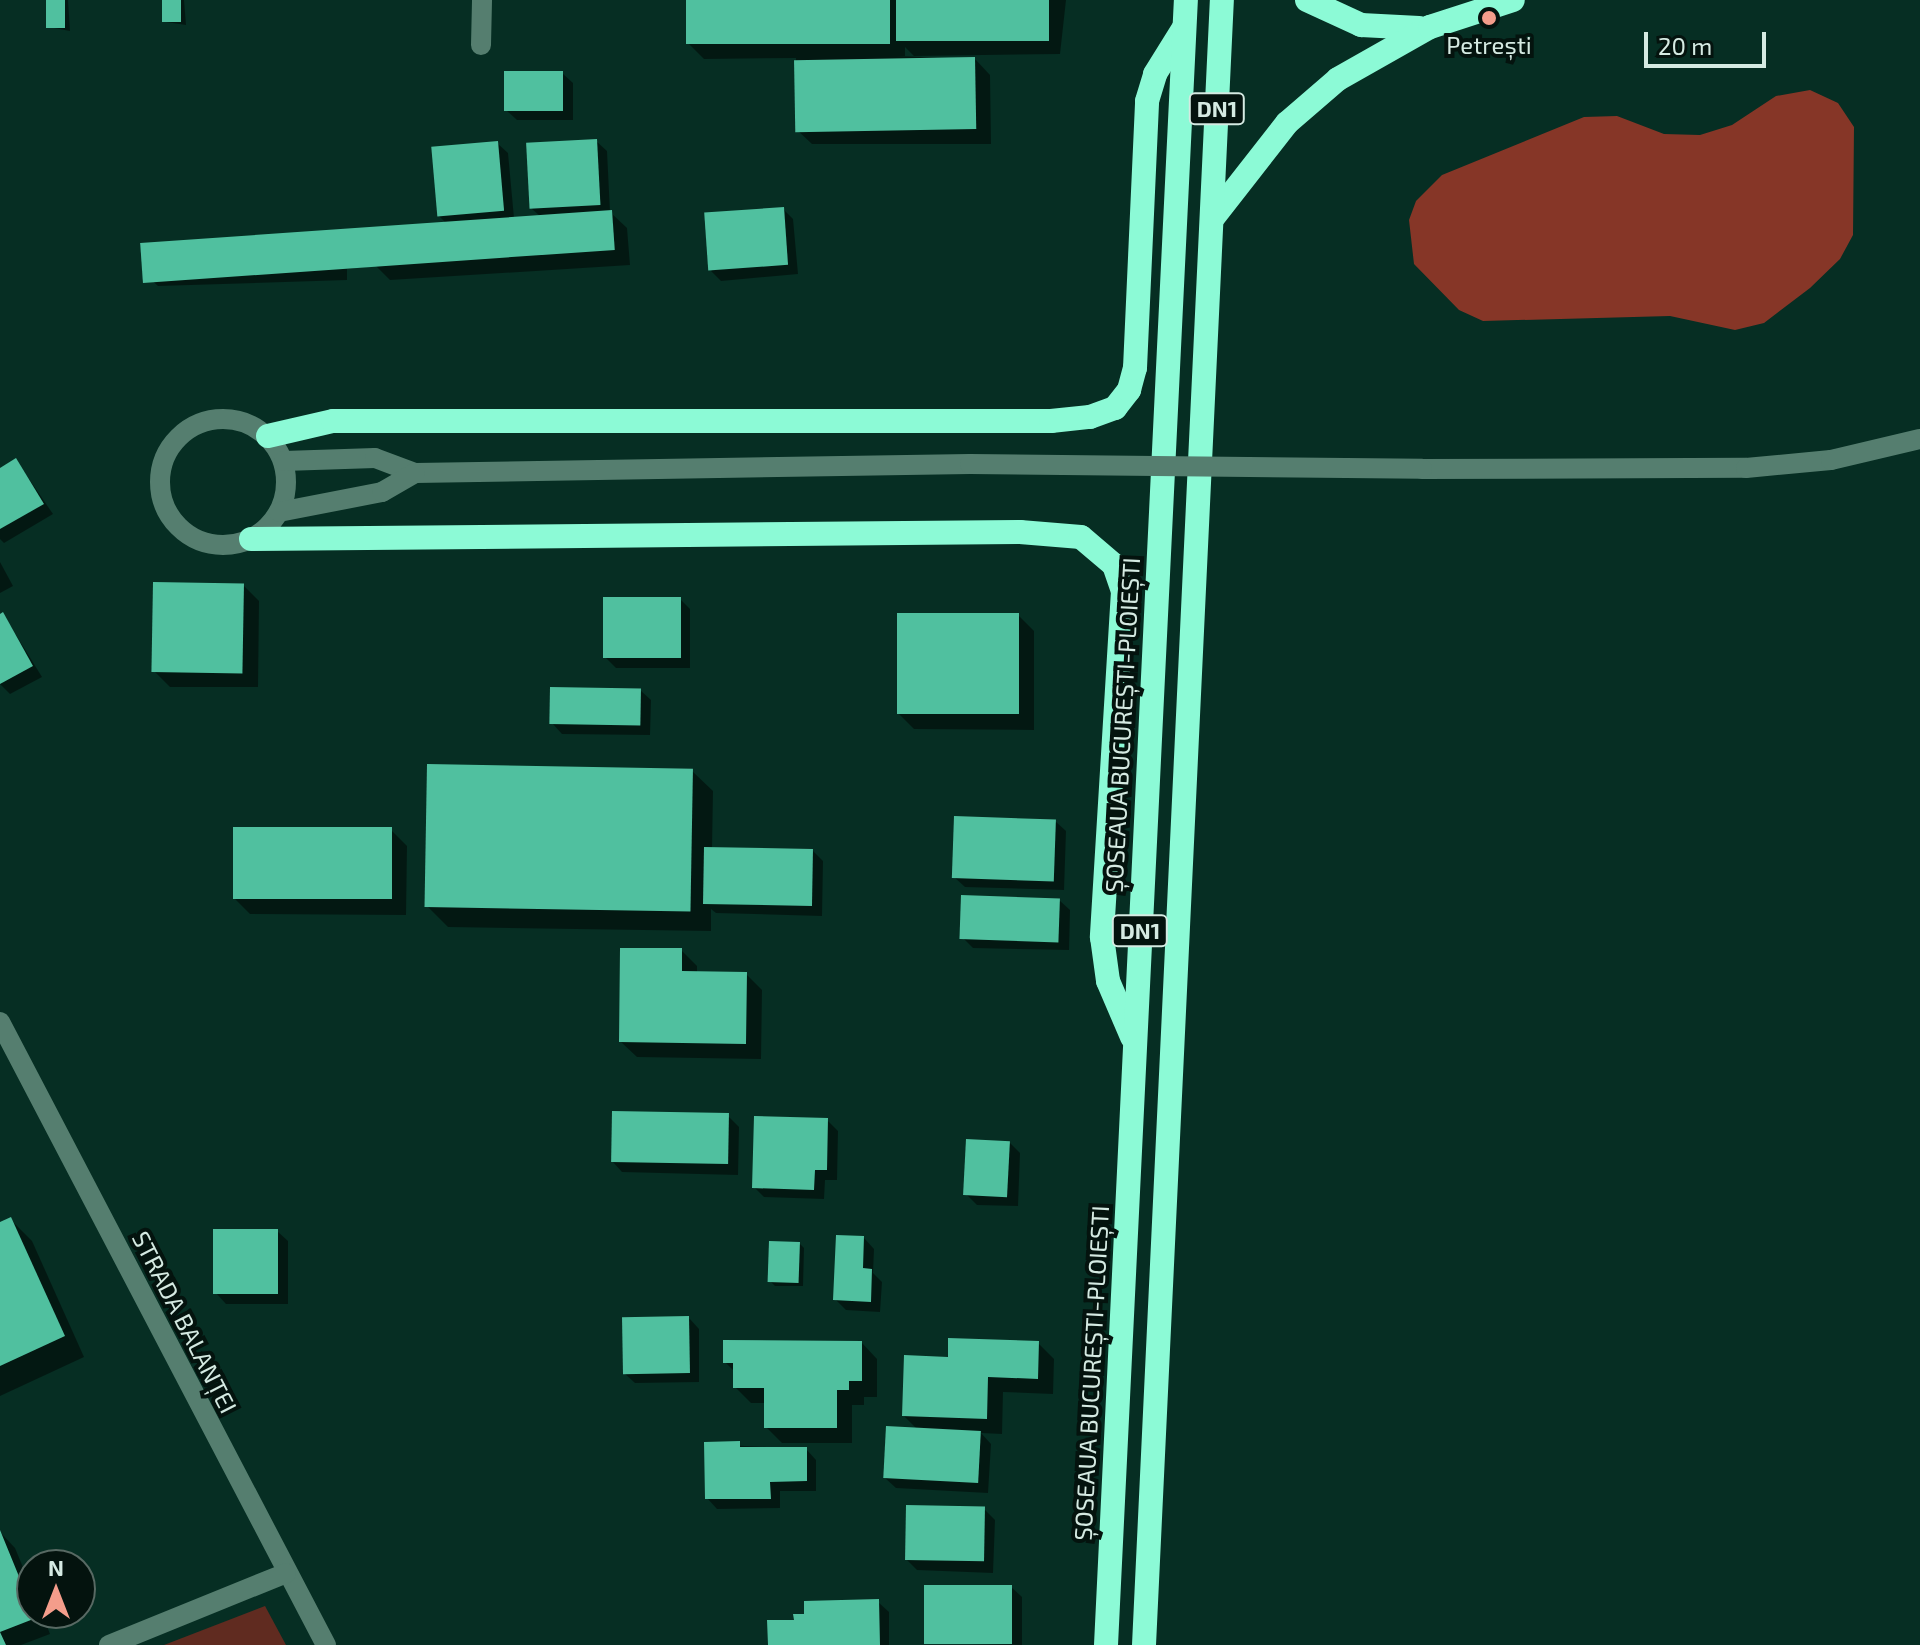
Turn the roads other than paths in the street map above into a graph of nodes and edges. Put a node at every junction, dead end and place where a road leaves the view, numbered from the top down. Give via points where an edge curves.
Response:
1 (482, 0) edge
2 (1186, 0) edge
3 (1222, 0) edge
4 (1307, 0) edge
5 (1513, 0) edge
6 (1184, 27) junction
7 (1430, 27) junction
8 (481, 45) dead end
9 (1212, 219) junction
10 (268, 436) junction
11 (1920, 439) edge
12 (284, 461) junction
13 (415, 473) junction
14 (279, 512) junction
15 (251, 539) junction
16 (0, 1022) edge
17 (1135, 1042) junction
18 (286, 1573) junction
19 (109, 1645) edge
20 (326, 1645) edge
21 (1106, 1645) edge
22 (1144, 1645) edge

1 - 8 street
2 - 6 highway, ȘOSEAUA BUCUREȘTI-PLOIEȘTI / DN1
3 - 9 highway, DN1
4 - 7 highway via 1361,25
5 - 7 highway
6 - 10 highway via 1155,74 1147,101 1135,368 1129,390 1115,408 1051,421 333,421
6 - 17 highway, ȘOSEAUA BUCUREȘTI-PLOIEȘTI / DN1
7 - 9 highway via 1360,64 1301,109
9 - 22 highway, DN1
10 - 12 street
10 - 15 street via 243,421 207,420 187,430 163,463 164,506 192,537 212,545
11 - 13 street, bridge via 1831,460 1746,468 970,464
12 - 13 street via 375,458
12 - 14 street
13 - 14 street via 382,492
14 - 15 street
15 - 17 highway via 1056,532 1091,543 1114,565 1123,591 1102,937 1108,981
16 - 18 street, STRADA BALANȚEI
17 - 21 highway, ȘOSEAUA BUCUREȘTI-PLOIEȘTI / DN1
18 - 19 street
18 - 20 street, STRADA BALANȚEI

